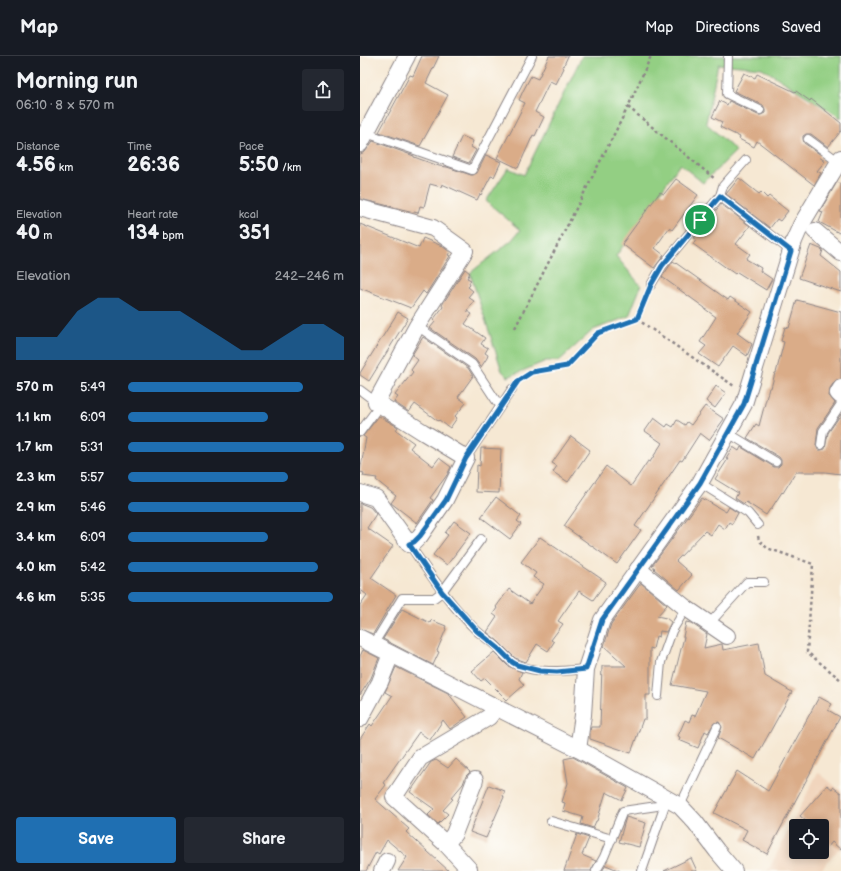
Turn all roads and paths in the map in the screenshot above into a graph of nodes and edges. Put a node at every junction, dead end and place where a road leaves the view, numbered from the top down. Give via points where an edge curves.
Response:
1 (407, 56) edge
2 (532, 56) edge
3 (652, 56) edge
4 (728, 56) edge
5 (628, 107) junction
6 (760, 110) dead end
7 (363, 139) edge
8 (808, 139) dead end
9 (746, 160) dead end
10 (840, 160) edge
11 (723, 186) junction
12 (720, 196) junction
13 (360, 208) edge
14 (808, 228) junction
15 (791, 251) junction
16 (841, 253) edge
17 (651, 285) joint
18 (637, 319) junction
19 (418, 326) junction
20 (516, 328) dead end
21 (841, 388) edge
22 (512, 389) joint
23 (360, 390) edge
24 (747, 394) junction
25 (841, 396) edge
26 (497, 402) dead end
27 (378, 403) junction
28 (841, 404) edge
29 (360, 432) edge
30 (728, 433) junction
31 (821, 445) dead end
32 (466, 458) junction
33 (776, 462) dead end
34 (700, 483) junction
35 (360, 493) edge
36 (758, 525) joint
37 (480, 539) dead end
38 (409, 544) junction
39 (638, 569) junction
40 (764, 582) dead end
41 (442, 592) junction
42 (686, 608) junction
43 (709, 624) junction
44 (727, 636) dead end
45 (367, 642) edge
46 (391, 654) junction
47 (586, 669) junction
48 (841, 680) edge
49 (658, 696) dead end
50 (496, 708) junction
51 (360, 719) edge
52 (718, 727) dead end
53 (578, 749) junction
54 (475, 780) dead end
55 (673, 803) junction
56 (551, 821) dead end
57 (612, 839) junction
58 (446, 844) junction
59 (468, 871) edge
60 (596, 871) edge
61 (642, 871) edge
62 (734, 871) edge

1 - 7 street
2 - 7 lane via 472,170
3 - 5 path
4 - 6 lane via 727,94
5 - 11 path
5 - 20 path
8 - 10 lane
9 - 11 lane
10 - 14 street
11 - 12 lane
12 - 15 lane
12 - 17 lane via 662,266
13 - 19 street via 433,228 465,251
14 - 15 street
14 - 16 street
15 - 24 street
17 - 18 path
18 - 22 path via 598,333 567,366 532,372 518,381
18 - 24 path
19 - 26 lane via 472,364
19 - 27 street
21 - 25 street via 838,393
22 - 32 lane
23 - 27 lane
24 - 30 street
27 - 29 lane
27 - 32 street
28 - 31 lane via 823,431
30 - 33 lane
30 - 34 street
32 - 38 street via 446,500 420,536
34 - 36 lane via 748,513
34 - 39 street
35 - 38 street via 376,498
36 - 48 path via 759,540 767,548 813,564 807,652
37 - 41 lane
38 - 41 lane
39 - 42 street
39 - 47 street via 602,620
40 - 43 lane via 746,582
41 - 45 lane via 434,598 402,598
41 - 47 lane via 477,631 517,665 557,672
42 - 43 street
42 - 49 lane via 672,631 661,662
43 - 44 street
45 - 46 street
46 - 50 street
46 - 51 street via 380,682
47 - 53 street
50 - 53 street
50 - 58 street via 489,717 420,758 394,797
52 - 55 lane
53 - 55 street
54 - 58 street via 454,834
55 - 57 lane via 623,811
55 - 61 lane
55 - 62 street via 695,822
56 - 57 lane
57 - 60 lane
58 - 59 street

